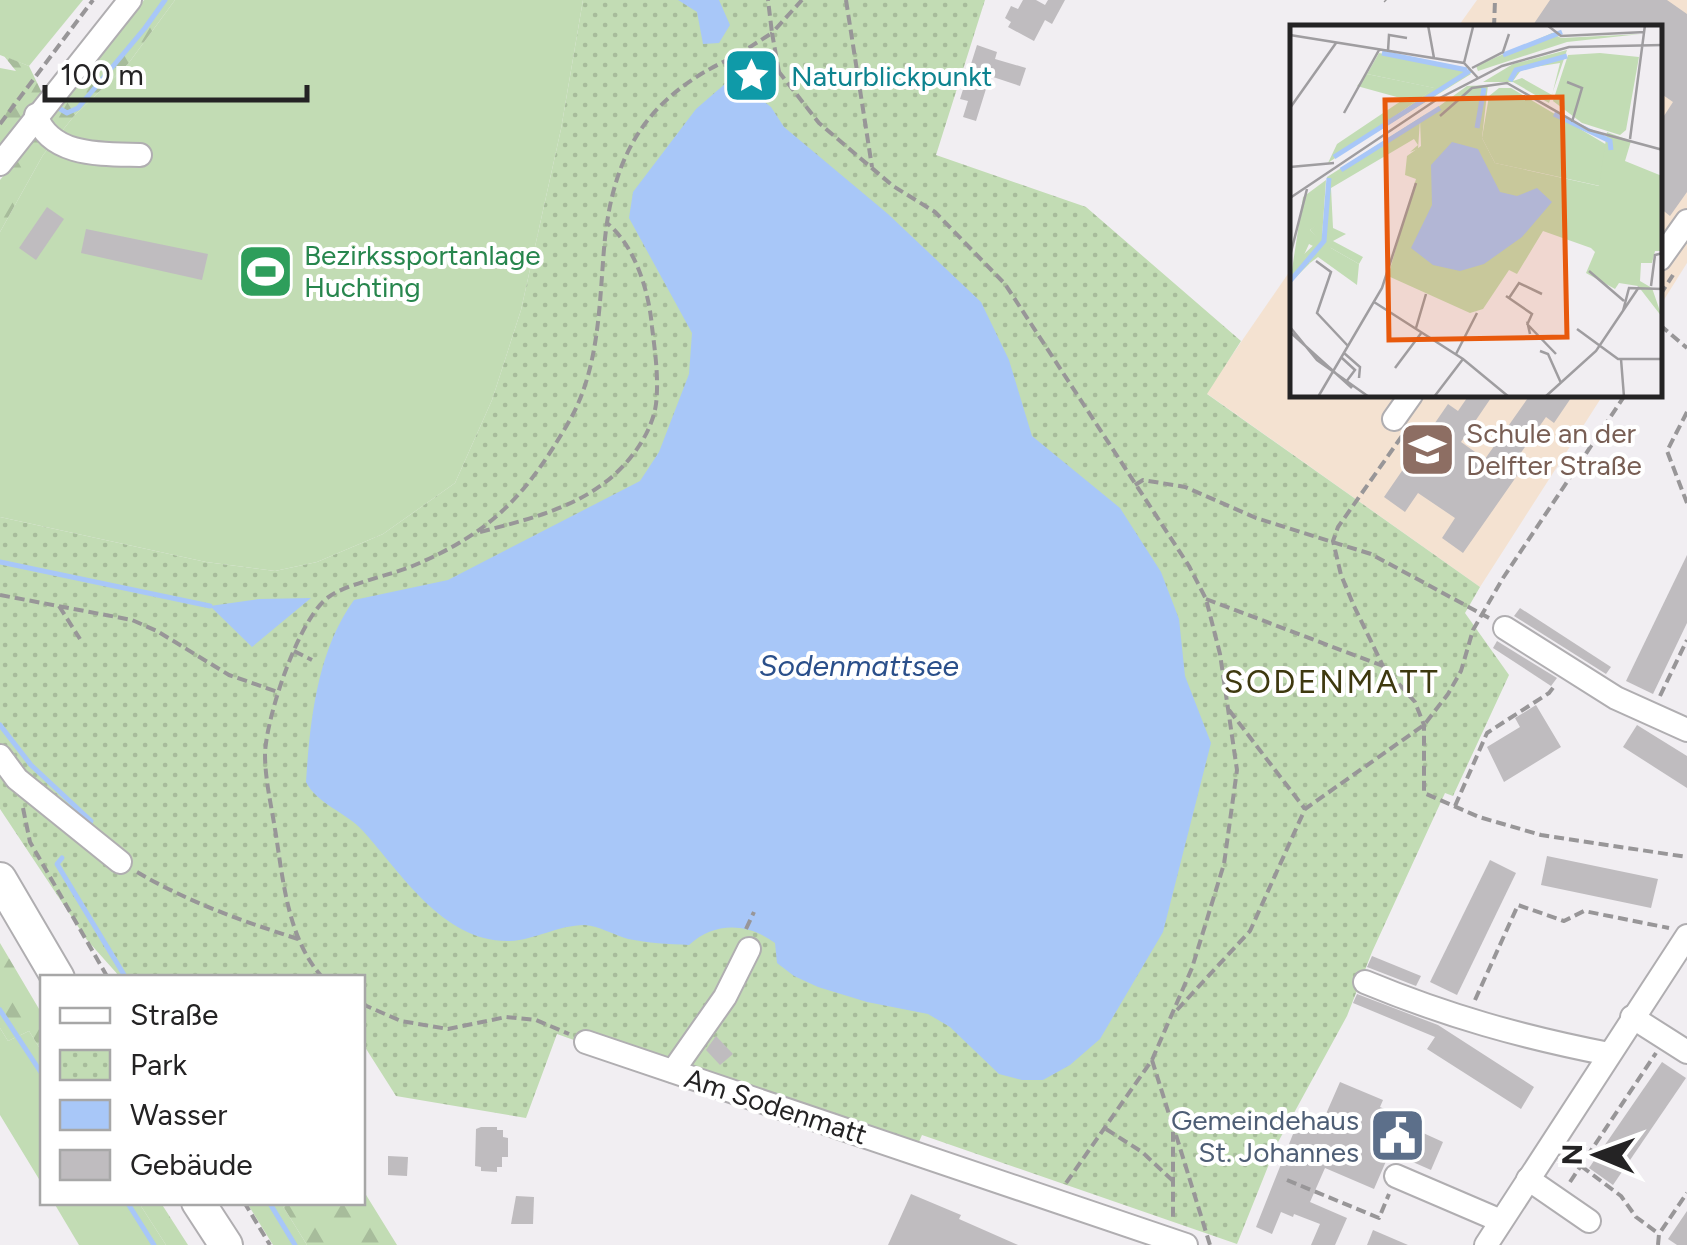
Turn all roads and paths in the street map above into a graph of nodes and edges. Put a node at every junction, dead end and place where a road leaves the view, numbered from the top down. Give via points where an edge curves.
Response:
1 (93, 0) edge
2 (130, 0) edge
3 (768, 0) edge
4 (802, 0) edge
5 (846, 0) edge
6 (1495, 0) edge
7 (1494, 25) edge
8 (772, 33) junction
9 (736, 56) junction
10 (779, 72) junction
11 (0, 124) edge
12 (42, 128) junction
13 (140, 156) dead end
14 (0, 164) edge
15 (872, 167) junction
16 (1687, 220) edge
17 (607, 223) junction
18 (1662, 254) edge
19 (1662, 326) edge
20 (1687, 348) edge
21 (1623, 398) edge
22 (1403, 403) edge
23 (1687, 412) edge
24 (1135, 485) junction
25 (1687, 503) edge
26 (476, 533) junction
27 (1333, 541) junction
28 (0, 595) edge
29 (1206, 599) junction
30 (59, 606) junction
31 (1482, 614) junction
32 (1505, 628) dead end
33 (80, 639) dead end
34 (294, 652) junction
35 (312, 660) dead end
36 (1383, 666) junction
37 (1568, 668) junction
38 (278, 692) junction
39 (1226, 707) junction
40 (1424, 724) junction
41 (1687, 730) edge
42 (0, 756) edge
43 (17, 779) junction
44 (1455, 806) junction
45 (1305, 809) junction
46 (1687, 857) edge
47 (120, 862) joint
48 (0, 880) edge
49 (754, 912) dead end
50 (0, 920) edge
51 (1678, 932) edge
52 (298, 938) junction
53 (748, 939) joint
54 (56, 975) edge
55 (106, 975) edge
56 (320, 975) edge
57 (1365, 982) dead end
58 (40, 987) edge
59 (365, 1005) edge
60 (1175, 1013) junction
61 (1632, 1017) junction
62 (1466, 1020) junction
63 (1667, 1036) junction
64 (586, 1042) joint
65 (1687, 1052) edge
66 (1609, 1054) junction
67 (1152, 1060) junction
68 (673, 1071) junction
69 (1173, 1127) junction
70 (1106, 1129) junction
71 (1581, 1166) junction
72 (1396, 1176) joint
73 (1528, 1179) junction
74 (1288, 1180) dead end
75 (1175, 1182) junction
76 (1687, 1193) edge
77 (1055, 1198) junction
78 (1558, 1199) junction
79 (176, 1205) edge
80 (200, 1205) edge
81 (246, 1205) edge
82 (1501, 1221) junction
83 (1590, 1221) dead end
84 (1659, 1234) junction
85 (1179, 1243) edge
86 (202, 1245) edge
87 (226, 1245) edge
88 (270, 1245) edge
89 (1210, 1245) edge
90 (1486, 1245) edge
91 (1658, 1245) edge

1 - 11 path
2 - 12 street
3 - 8 path
4 - 8 path
5 - 15 path
6 - 7 path
8 - 9 path
8 - 10 path
9 - 10 path
9 - 17 path via 674,91 642,124
10 - 15 path via 819,122
12 - 13 street via 87,154
12 - 14 street
15 - 24 path via 935,212 1005,284
16 - 18 street
17 - 26 path via 596,341 580,398 534,480
17 - 26 path via 622,236 651,314 656,405 647,433 611,481 583,500
19 - 20 path
21 - 31 path
22 - 27 path via 1406,429
23 - 25 path via 1667,451
24 - 27 path via 1142,480 1185,487
24 - 29 path
26 - 34 path via 417,565 329,596
27 - 31 path
27 - 36 path via 1341,575
28 - 30 path
29 - 36 path
29 - 39 path
30 - 33 path
30 - 38 path via 132,620 229,675
31 - 40 path via 1461,671
32 - 37 street
34 - 35 path
34 - 38 path
36 - 40 path via 1415,702
37 - 41 street
37 - 44 path via 1550,693 1487,732
38 - 52 path via 266,768
39 - 45 path
39 - 60 path via 1237,770 1224,864
40 - 44 path via 1424,793
40 - 45 path
42 - 43 street
43 - 47 street
43 - 55 path via 30,842
44 - 46 path via 1541,835
45 - 60 path via 1250,931
47 - 52 path via 190,900
48 - 54 highway
49 - 53 path
50 - 58 highway
51 - 61 street
51 - 62 path via 1584,912 1564,921 1518,905
52 - 56 path
53 - 68 street via 725,997
57 - 62 street
59 - 64 path via 401,1021 448,1029 506,1017 536,1020
60 - 67 path
61 - 63 street
61 - 66 street
62 - 66 street
63 - 65 street
63 - 71 path
64 - 68 street, Am Sodenmatt
66 - 73 street
67 - 69 path
67 - 70 path
68 - 77 street, Am Sodenmatt
69 - 75 path
69 - 89 path
70 - 75 path
70 - 77 path
71 - 78 path
71 - 84 path
72 - 74 path via 1380,1218
72 - 82 street
73 - 78 street
73 - 82 street
75 - 85 path
76 - 84 path
77 - 85 street, Am Sodenmatt
78 - 83 street
79 - 86 highway
80 - 87 highway
81 - 88 path
82 - 90 street
84 - 91 path

